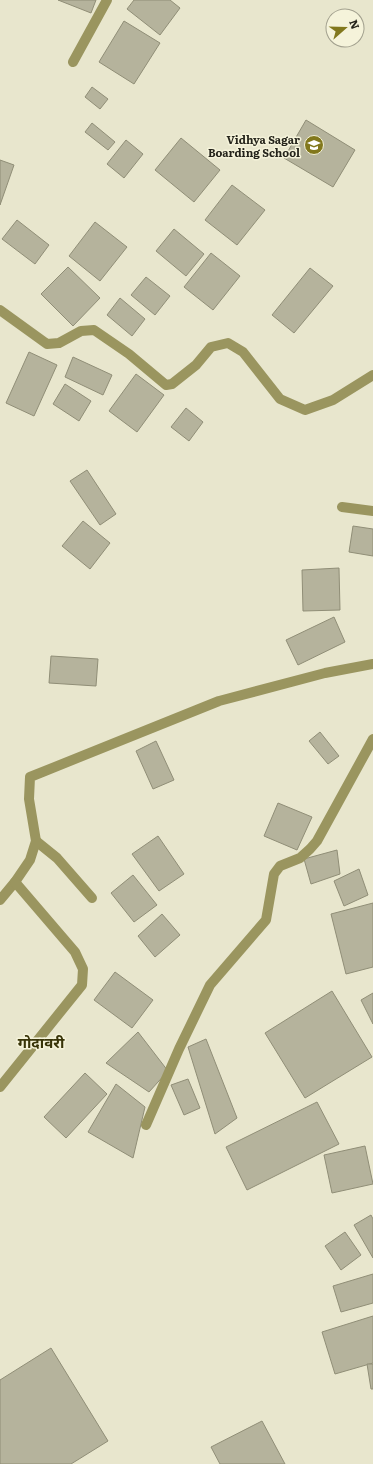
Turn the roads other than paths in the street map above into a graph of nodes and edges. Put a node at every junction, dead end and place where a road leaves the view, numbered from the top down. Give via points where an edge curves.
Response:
1 (107, 0) edge
2 (73, 62) dead end
3 (0, 310) edge
4 (373, 375) edge
5 (342, 507) dead end
6 (373, 511) edge
7 (373, 664) edge
8 (373, 739) edge
9 (36, 841) junction
10 (15, 882) junction
11 (92, 898) dead end
12 (0, 900) edge
13 (0, 1087) edge
14 (146, 1125) dead end

1 - 2 street
3 - 4 street via 47,344 60,343 81,331 94,330 166,384 172,384 196,365 211,347 228,343 243,352 280,399 305,410 333,400
5 - 6 street
7 - 9 street via 325,673 220,701 30,777 28,799
8 - 14 street via 317,841 300,858 280,866 274,874 266,920 210,985
9 - 10 street via 30,860
9 - 11 street via 57,858
10 - 12 street
10 - 13 street via 75,952 83,969 82,985

